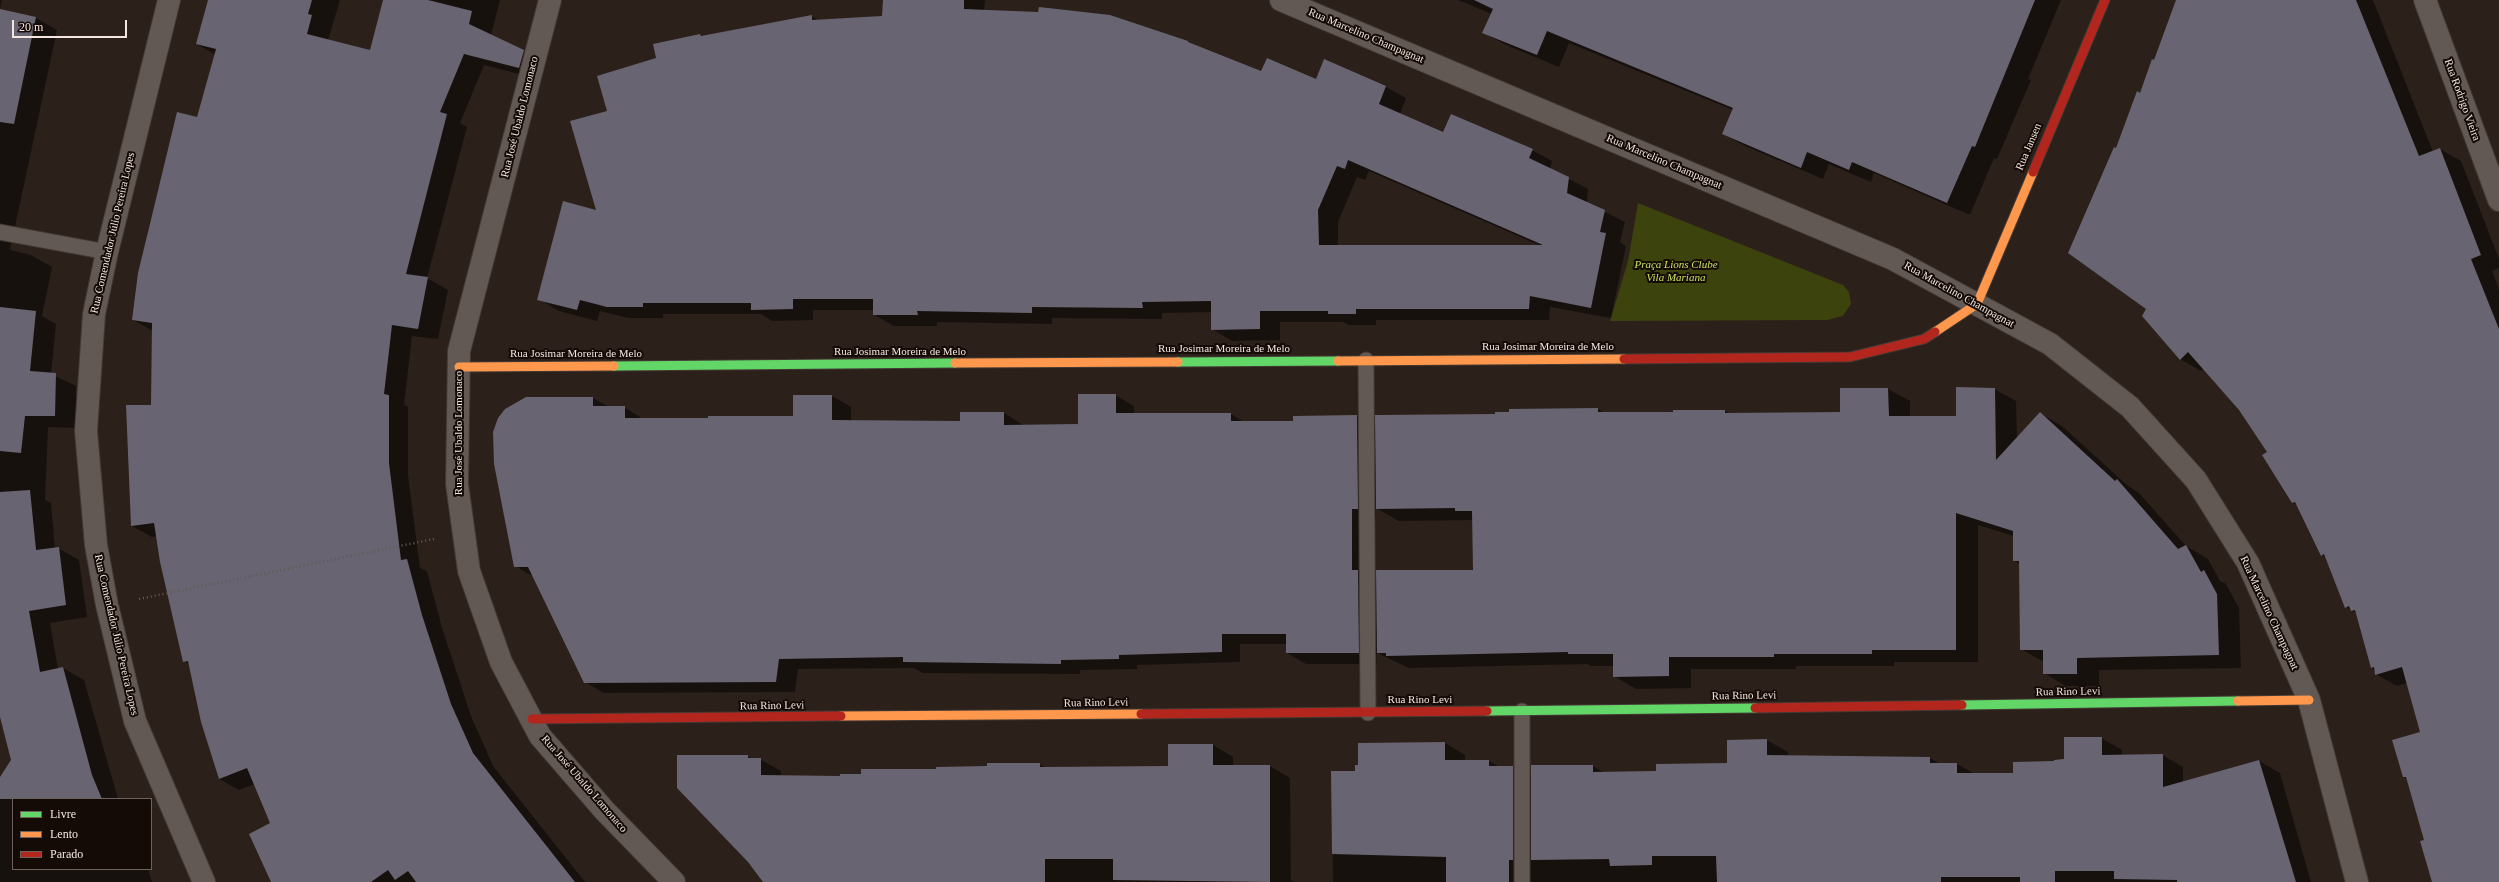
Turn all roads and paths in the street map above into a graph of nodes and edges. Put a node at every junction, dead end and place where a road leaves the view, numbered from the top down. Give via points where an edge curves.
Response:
1 (169, 0) edge
2 (550, 0) edge
3 (1281, 0) edge
4 (2105, 0) edge
5 (2425, 0) edge
6 (2499, 200) edge
7 (0, 232) edge
8 (107, 252) junction
9 (1977, 304) junction
10 (1366, 360) junction
11 (459, 367) junction
12 (464, 533) junction
13 (107, 605) junction
14 (2309, 700) junction
15 (1522, 711) junction
16 (1368, 713) junction
17 (532, 719) junction
18 (204, 882) edge
19 (674, 882) edge
20 (1522, 882) edge
21 (2358, 882) edge

1 - 8 street, Rua Comendador Júlio Pereira Lopes
2 - 11 street, Rua José Ubaldo Lomonaco via 460,351
3 - 9 street, Rua Marcelino Champagnat via 1893,259
4 - 9 street, Rua Jansen
5 - 6 street, Rua Rodrigo Vieira
7 - 8 lane
8 - 13 street, Rua Comendador Júlio Pereira Lopes via 94,314 86,431 96,545
9 - 10 street, Rua Josimar Moreira de Melo via 1924,339 1850,357
9 - 14 street, Rua Marcelino Champagnat via 2050,344 2130,407 2196,480 2248,563
10 - 11 street, Rua Josimar Moreira de Melo
10 - 16 lane
11 - 12 street, Rua José Ubaldo Lomonaco via 456,484
12 - 13 path
12 - 17 street, Rua José Ubaldo Lomonaco via 469,571 501,662
13 - 18 street, Rua Comendador Júlio Pereira Lopes via 135,721
14 - 15 street, Rua Rino Levi
14 - 21 street, Rua Marcelino Champagnat
15 - 16 street, Rua Rino Levi
15 - 20 lane
16 - 17 street, Rua Rino Levi
17 - 19 street, Rua José Ubaldo Lomonaco via 540,736 594,798

